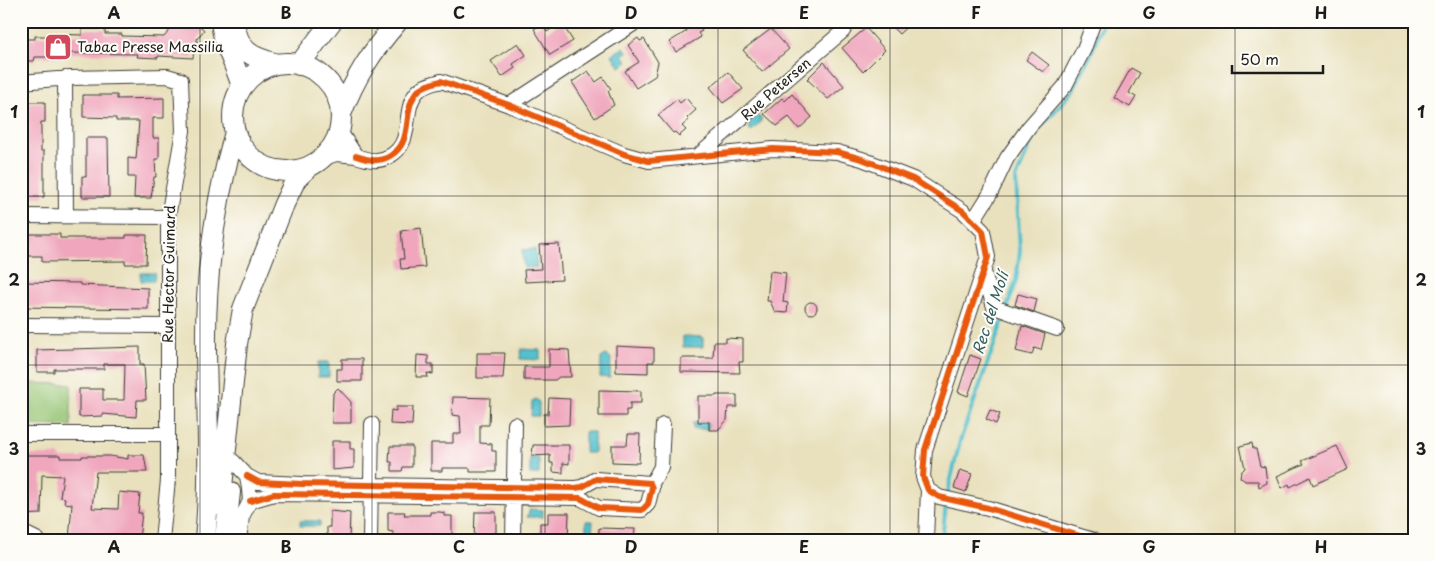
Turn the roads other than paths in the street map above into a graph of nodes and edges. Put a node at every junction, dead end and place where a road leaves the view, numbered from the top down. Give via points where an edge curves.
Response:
1 (221, 21) edge
2 (234, 21) edge
3 (319, 21) edge
4 (332, 21) edge
5 (398, 21) edge
6 (638, 21) edge
7 (849, 21) edge
8 (1094, 21) edge
9 (287, 64) junction
10 (65, 78) junction
11 (21, 82) edge
12 (242, 87) junction
13 (510, 105) junction
14 (340, 122) junction
15 (235, 132) junction
16 (700, 155) junction
17 (356, 156) junction
18 (315, 163) junction
19 (21, 216) edge
20 (66, 216) junction
21 (168, 217) junction
22 (973, 221) junction
23 (984, 271) junction
24 (248, 296) junction
25 (21, 325) edge
26 (167, 326) junction
27 (1057, 329) dead end
28 (372, 424) dead end
29 (515, 424) dead end
30 (662, 425) dead end
31 (21, 434) edge
32 (168, 434) junction
33 (234, 461) junction
34 (247, 476) junction
35 (651, 485) junction
36 (372, 491) junction
37 (514, 492) junction
38 (582, 493) junction
39 (940, 496) junction
40 (250, 502) junction
41 (21, 535) edge
42 (38, 540) edge
43 (162, 540) edge
44 (205, 540) edge
45 (216, 540) edge
46 (225, 540) edge
47 (239, 540) edge
48 (370, 540) edge
49 (513, 540) edge
50 (926, 540) edge
51 (1093, 540) edge

1 - 12 main road via 224,40
2 - 9 main road via 236,35 244,49 257,58
3 - 9 main road
4 - 9 main road
5 - 14 main road via 352,84
6 - 13 street
7 - 16 street, Rue Petersen via 843,31
8 - 22 street via 1065,86 1007,158
9 - 12 main road via 264,69
9 - 14 main road via 312,69 328,82 338,100
10 - 11 street, Rue Hector Guimard
10 - 20 street
10 - 21 street, Rue Hector Guimard via 167,76 181,80 183,131
12 - 15 main road via 234,109
13 - 16 street via 641,159 681,159
13 - 17 street via 441,81 419,89 410,103 403,144 394,154 370,161
14 - 17 street
14 - 18 main road via 329,151
15 - 18 main road via 248,155 270,169 290,171
15 - 44 main road via 213,233 208,291 206,349 210,492
16 - 22 street via 809,149 862,158 914,180 963,211
17 - 18 street via 336,154
18 - 24 main road via 296,179
19 - 20 street
20 - 21 street
21 - 26 street, Rue Hector Guimard
22 - 23 street via 983,231 988,257
23 - 27 street via 994,307
23 - 39 street via 924,450 923,477
24 - 33 main road
24 - 45 main road via 237,344
25 - 26 street
26 - 32 street, Rue Hector Guimard
28 - 36 street
29 - 37 street
30 - 35 street via 661,467
31 - 32 street
32 - 43 street, Rue Hector Guimard via 168,480
33 - 34 street
33 - 46 main road
34 - 36 street via 258,482
34 - 40 street
35 - 38 street via 650,482 596,478 586,483
35 - 38 street via 652,496 642,510 599,508 588,504
36 - 37 street
36 - 40 street via 274,494
36 - 48 street
37 - 38 street
37 - 49 street
39 - 50 street
39 - 51 street via 998,510
40 - 47 street via 242,517
41 - 42 street

